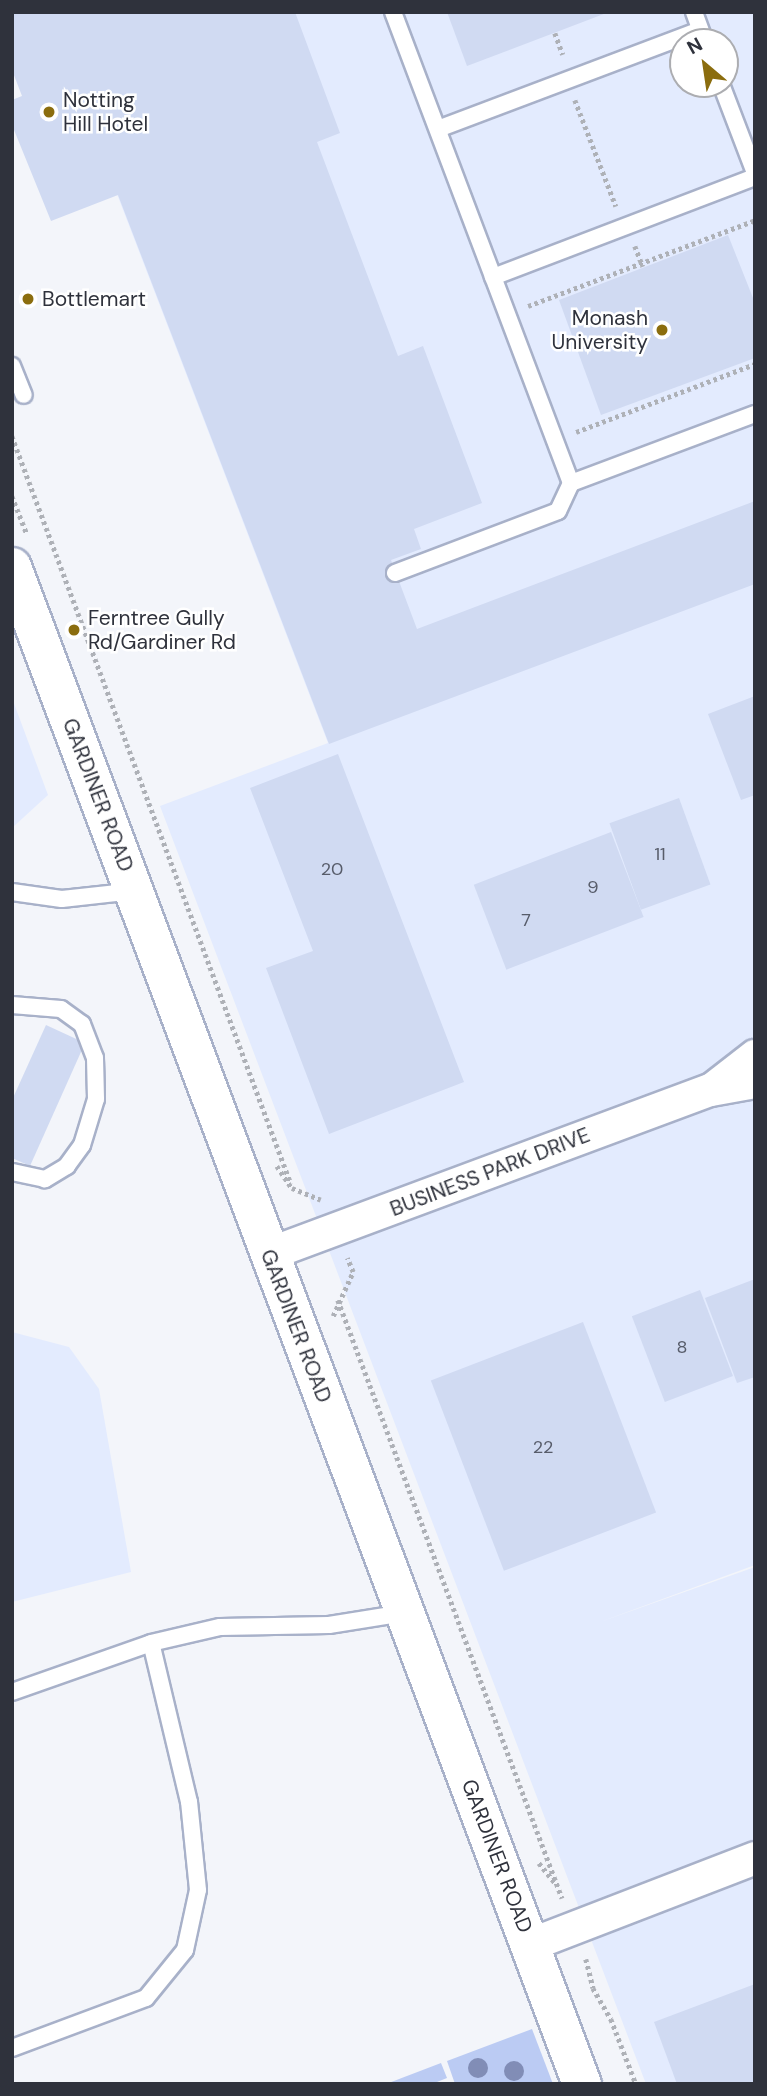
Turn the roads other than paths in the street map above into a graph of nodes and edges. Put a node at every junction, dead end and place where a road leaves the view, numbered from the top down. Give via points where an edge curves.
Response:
1 (393, 12) edge
2 (669, 47) edge
3 (726, 98) edge
4 (438, 129) junction
5 (755, 175) edge
6 (493, 277) junction
7 (12, 366) edge
8 (24, 395) dead end
9 (755, 414) edge
10 (571, 483) junction
11 (12, 567) edge
12 (396, 572) dead end
13 (134, 891) junction
14 (12, 892) edge
15 (12, 1005) edge
16 (755, 1056) edge
17 (755, 1082) edge
18 (711, 1090) junction
19 (12, 1172) edge
20 (269, 1254) junction
21 (404, 1613) junction
22 (151, 1643) junction
23 (12, 1692) edge
24 (755, 1858) edge
25 (530, 1945) junction
26 (12, 2049) edge
27 (582, 2084) edge

1 - 4 lane
2 - 4 lane
3 - 5 lane
4 - 6 lane
5 - 6 lane
6 - 10 lane
7 - 8 lane
9 - 10 lane
10 - 12 lane via 558,511
11 - 13 street, GARDINER ROAD
13 - 14 lane via 62,899
13 - 20 street, GARDINER ROAD
15 - 19 lane via 61,1009 82,1024 95,1058 96,1099 82,1145 67,1166 46,1179
16 - 18 street, BUSINESS PARK DRIVE
17 - 18 street, BUSINESS PARK DRIVE
18 - 20 street, BUSINESS PARK DRIVE
20 - 21 street, GARDINER ROAD
21 - 22 lane via 329,1625 220,1628
21 - 25 street, GARDINER ROAD
22 - 23 lane
22 - 26 lane via 189,1802 198,1890 185,1950 146,1998
24 - 25 street
25 - 27 street, GARDINER ROAD

